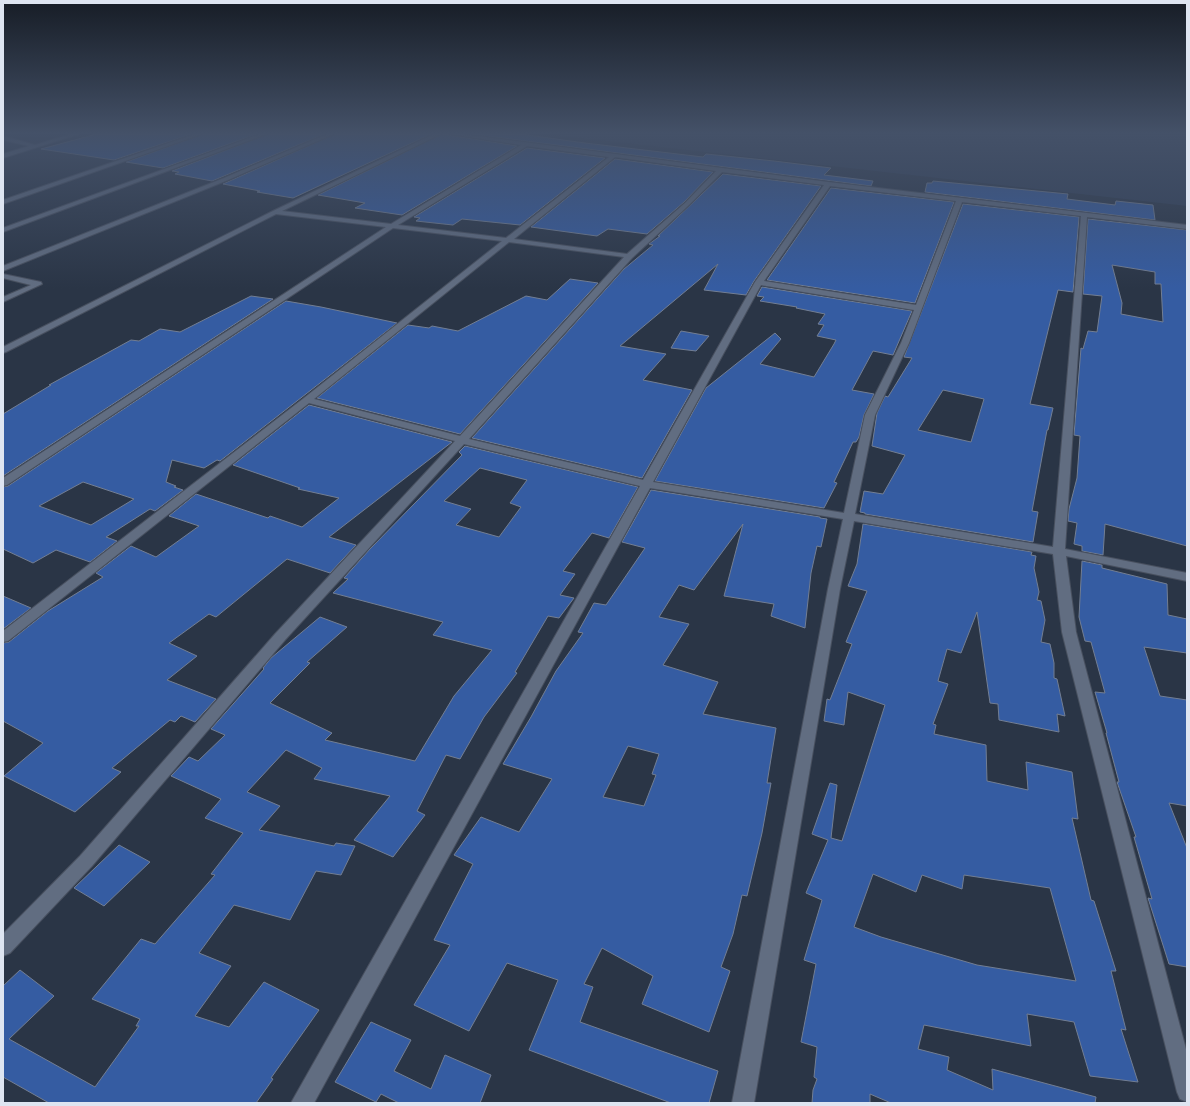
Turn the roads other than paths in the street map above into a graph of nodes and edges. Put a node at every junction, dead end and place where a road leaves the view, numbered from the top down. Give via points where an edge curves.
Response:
1 (50, 186) edge
2 (124, 186) edge
3 (210, 186) edge
4 (330, 186) edge
5 (458, 186) edge
6 (576, 186) edge
7 (705, 186) edge
8 (827, 186) edge
9 (841, 186) edge
10 (960, 200) junction
11 (3, 202) edge
12 (275, 212) junction
13 (1084, 214) junction
14 (392, 226) junction
15 (1187, 227) edge
16 (3, 230) edge
17 (508, 240) junction
18 (629, 256) junction
19 (3, 269) edge
20 (3, 276) edge
21 (759, 282) junction
22 (3, 300) edge
23 (919, 308) junction
24 (3, 350) edge
25 (307, 400) junction
26 (462, 440) junction
27 (3, 483) edge
28 (646, 484) junction
29 (848, 517) junction
30 (1059, 551) junction
31 (1187, 577) edge
32 (3, 638) edge
33 (3, 947) edge
34 (1187, 1092) edge
35 (302, 1103) edge
36 (743, 1103) edge

1 - 11 street
2 - 16 street
3 - 19 street
4 - 12 street
5 - 14 street
6 - 17 street
7 - 18 street
8 - 21 street
9 - 10 street
10 - 13 street
10 - 23 street
12 - 14 street
12 - 24 street
13 - 15 street
13 - 30 street
14 - 17 street
14 - 27 street
17 - 18 street
17 - 25 street
18 - 26 street
20 - 22 street via 38,284
21 - 23 street
21 - 28 street
23 - 29 street via 870,415
25 - 26 street
25 - 32 street
26 - 28 street
26 - 33 street via 280,637 86,861
28 - 29 street
28 - 35 street
29 - 30 street
29 - 36 street
30 - 31 street
30 - 34 street via 1070,632

